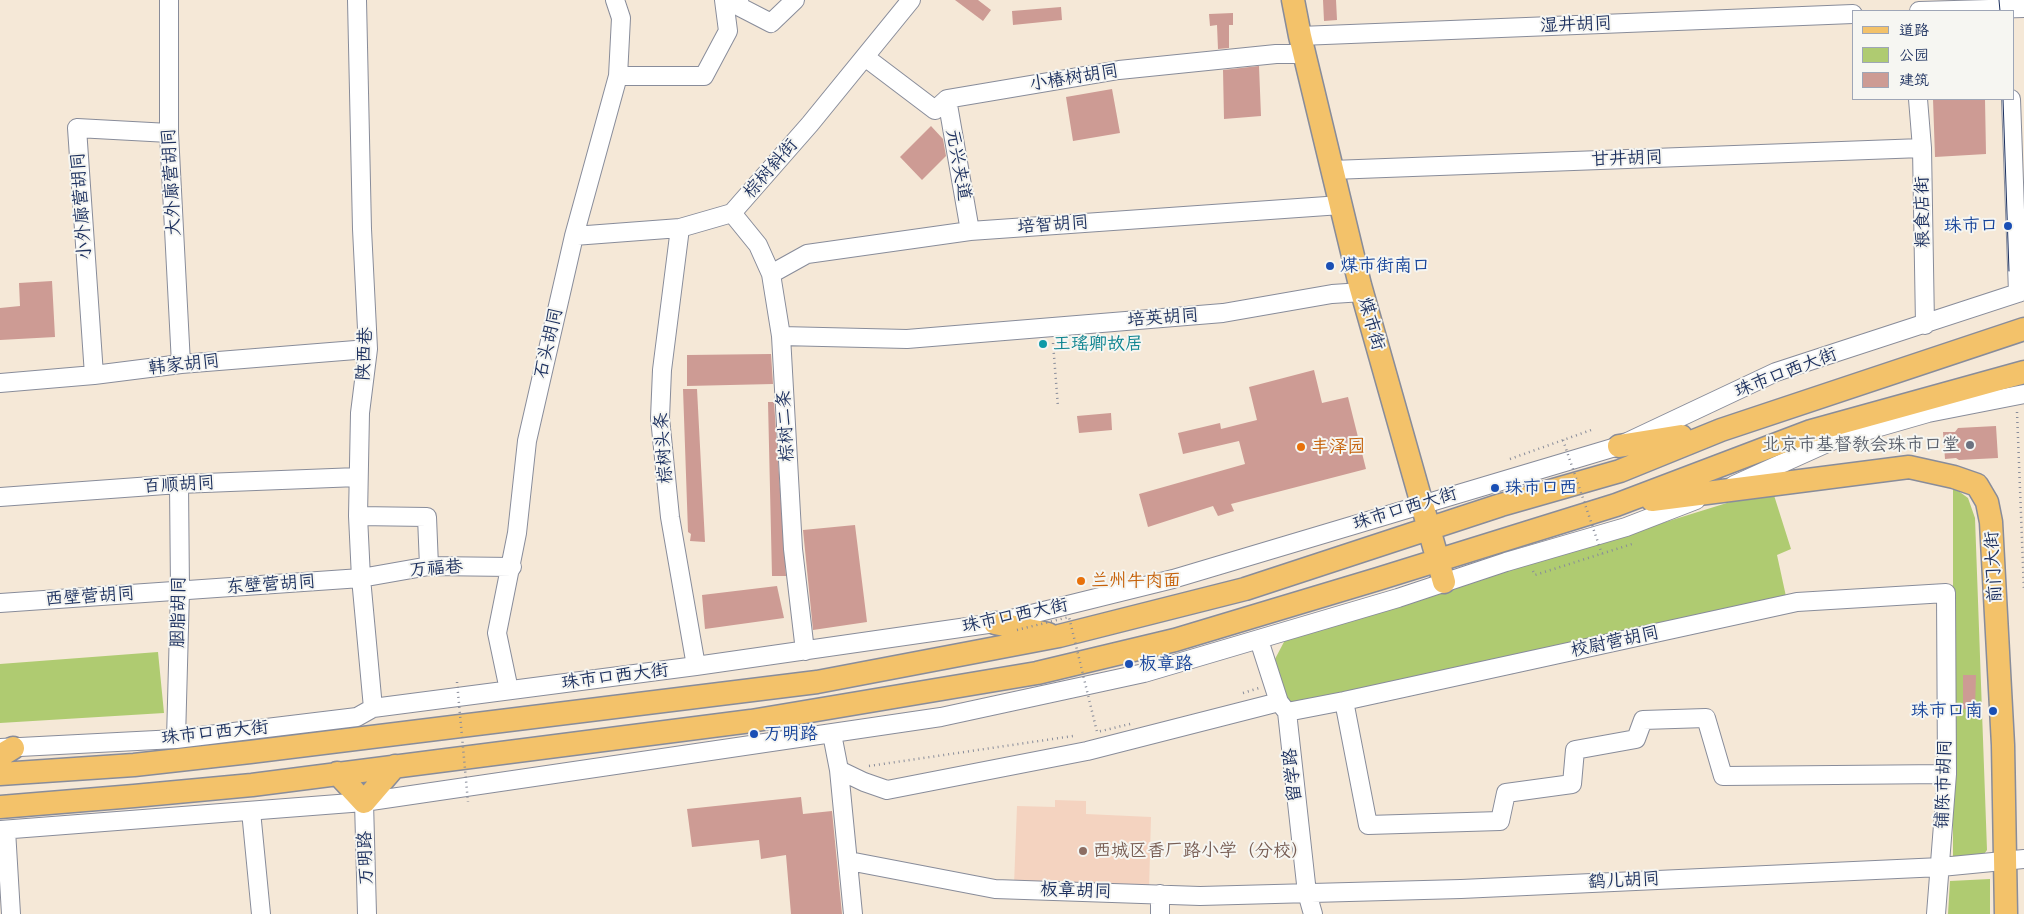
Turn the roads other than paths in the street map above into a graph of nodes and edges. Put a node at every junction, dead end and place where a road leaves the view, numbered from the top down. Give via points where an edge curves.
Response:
1 (169, 0) edge
2 (357, 0) edge
3 (615, 0) edge
4 (795, 0) edge
5 (911, 0) edge
6 (1293, 0) edge
7 (734, 2) edge
8 (2012, 7) edge
9 (1942, 10) edge
10 (1852, 14) edge
11 (1302, 45) junction
12 (865, 57) junction
13 (618, 76) junction
14 (947, 99) junction
15 (1918, 100) edge
16 (2011, 100) edge
17 (169, 133) junction
18 (1922, 148) junction
19 (1332, 170) junction
20 (1341, 205) junction
21 (732, 213) junction
22 (680, 228) junction
23 (970, 231) junction
24 (574, 236) junction
25 (771, 274) junction
26 (1363, 292) junction
27 (2021, 292) edge
28 (2024, 321) edge
29 (1925, 325) junction
30 (2024, 329) edge
31 (781, 336) junction
32 (1992, 339) junction
33 (368, 350) junction
34 (181, 364) junction
35 (2024, 372) edge
36 (94, 375) junction
37 (0, 382) edge
38 (2019, 395) edge
39 (1722, 430) junction
40 (1811, 431) junction
41 (1619, 446) junction
42 (358, 477) junction
43 (179, 484) junction
44 (1718, 492) junction
45 (0, 497) edge
46 (1422, 504) junction
47 (1616, 505) junction
48 (358, 516) junction
49 (1428, 530) junction
50 (1438, 560) junction
51 (429, 566) junction
52 (512, 567) junction
53 (361, 578) junction
54 (1444, 582) junction
55 (180, 591) junction
56 (1946, 593) joint
57 (0, 603) edge
58 (995, 623) junction
59 (1059, 636) junction
60 (1259, 640) junction
61 (805, 651) junction
62 (696, 666) junction
63 (509, 690) junction
64 (1344, 701) junction
65 (1283, 707) junction
66 (373, 708) junction
67 (832, 734) junction
68 (176, 739) junction
69 (4, 751) edge
70 (395, 766) junction
71 (839, 770) junction
72 (0, 774) edge
73 (337, 774) junction
74 (1946, 774) junction
75 (364, 802) junction
76 (0, 806) edge
77 (251, 812) junction
78 (3, 830) edge
79 (2014, 859) edge
80 (849, 861) junction
81 (1941, 866) junction
82 (1306, 893) junction
83 (1160, 894) junction
84 (11, 914) edge
85 (261, 914) edge
86 (367, 914) edge
87 (853, 914) edge
88 (1160, 914) edge
89 (1313, 914) edge
90 (1936, 914) edge
91 (2006, 914) edge

1 - 17 street, 大外廊营胡同
2 - 33 street, 陕西巷
3 - 13 street, 石头胡同 via 621,18
4 - 7 street via 771,23
5 - 12 street, 棕树斜街
6 - 11 main road, 煤市街
7 - 13 street via 728,32 704,76
8 - 9 street
10 - 11 street, 湿井胡同
11 - 14 street, 小椿树胡同 via 1276,54 1119,70
11 - 19 main road, 煤市街
12 - 14 street, 小椿树胡同 via 935,110
12 - 21 street, 棕树斜街
13 - 24 street, 石头胡同
14 - 23 street, 元兴夹道
15 - 18 street, 粮食店街
16 - 27 street
17 - 34 street, 大外廊营胡同
17 - 36 street, 小外廊营胡同 via 77,128
18 - 19 street, 甘井胡同
18 - 29 street, 粮食店街
19 - 20 main road, 煤市街
20 - 23 street, 培智胡同
20 - 26 main road, 煤市街
21 - 22 street, 棕树斜街
21 - 25 street, 棕树二条 via 758,245
22 - 24 street, 棕树斜街
22 - 62 street, 棕树头条 via 662,370 660,418 670,517
23 - 25 street, 培智胡同 via 807,254
24 - 52 street, 石头胡同 via 527,441
25 - 31 street, 棕树二条
26 - 31 street, 培英胡同 via 1332,294 1223,313 907,339
26 - 46 main road, 煤市街
27 - 29 street, 珠市口西大街
28 - 32 main road
29 - 41 street, 珠市口西大街 via 1776,372
30 - 32 main road
31 - 61 street, 棕树二条 via 793,549
32 - 39 main road, 珠市口西大街
33 - 34 street, 韩家胡同
33 - 42 street, 陕西巷 via 360,413
34 - 36 street, 韩家胡同
35 - 40 main road
36 - 37 street, 韩家胡同
38 - 44 street via 1928,413 1834,440
39 - 41 main road
39 - 49 main road, 珠市口西大街 via 1620,470
40 - 44 main road
40 - 47 main road
41 - 46 street, 珠市口西大街
42 - 43 street, 百顺胡同
42 - 48 street, 陕西巷
43 - 45 street, 百顺胡同
43 - 55 street, 胭脂胡同
44 - 47 main road, 前门大街
44 - 54 street via 1626,527
44 - 79 main road, 前门大街 via 1909,467 1954,476 1976,485 1987,502 1991,522 2003,745
46 - 49 main road, 煤市街
46 - 58 street, 珠市口西大街 via 1173,580
47 - 50 main road
48 - 51 street via 427,517
48 - 53 street, 陕西巷
49 - 50 main road, 煤市街
49 - 59 main road, 珠市口西大街 via 1245,588
50 - 54 main road, 煤市街
50 - 70 main road via 1175,640 1036,673 751,721
51 - 52 street, 万福巷
51 - 53 street, 万福巷
52 - 63 street, 石头胡同 via 498,633
53 - 55 street, 东壁营胡同
53 - 66 street, 陕西巷
54 - 60 street
55 - 57 street, 西壁营胡同
55 - 68 street, 胭脂胡同
56 - 64 street, 校尉营胡同 via 1797,602
56 - 74 street, 铺陈市胡同
58 - 59 main road
58 - 61 street, 珠市口西大街
59 - 72 main road, 珠市口西大街 via 817,682 250,752 134,765
60 - 65 street, 留学路
60 - 67 street via 1144,673 941,717
61 - 62 street, 珠市口西大街
62 - 63 street, 珠市口西大街
63 - 66 street, 珠市口西大街
64 - 65 street, 校尉营胡同
64 - 74 street via 1368,825 1500,820 1506,793 1572,784 1575,750 1636,739 1643,720 1706,718 1723,776
65 - 71 street, 校尉营胡同 via 1087,751 887,790
65 - 82 street, 留学路
66 - 68 street, 珠市口西大街 via 357,717
67 - 71 street
67 - 75 street
68 - 69 street, 珠市口西大街
70 - 73 main road
70 - 75 main road
71 - 80 street
73 - 75 main road
73 - 76 main road via 134,796
74 - 81 street, 铺陈市胡同
75 - 77 street
75 - 86 street, 万明路
77 - 78 street
77 - 85 street
78 - 84 street
79 - 81 street, 鹞儿胡同
79 - 91 main road, 前门大街
80 - 83 street, 板章胡同 via 995,889
80 - 87 street
81 - 82 street, 鹞儿胡同 via 1461,889
81 - 90 street, 铺陈市胡同
82 - 83 street, 板章胡同
82 - 89 street, 留学路
83 - 88 street

